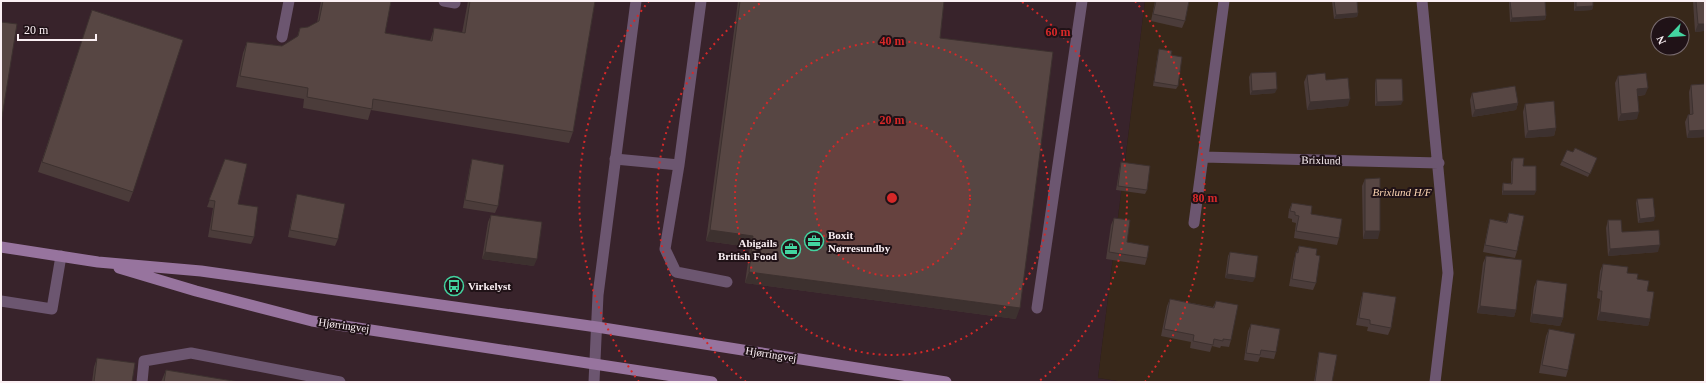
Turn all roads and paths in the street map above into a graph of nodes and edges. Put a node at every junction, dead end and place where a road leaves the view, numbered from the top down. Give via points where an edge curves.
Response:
1 (289, 1) edge
2 (636, 1) edge
3 (701, 1) edge
4 (1082, 1) edge
5 (1224, 1) edge
6 (1422, 1) edge
7 (282, 37) dead end
8 (1203, 157) junction
9 (616, 159) junction
10 (1439, 163) junction
11 (679, 165) junction
12 (1194, 223) dead end
13 (1, 247) edge
14 (61, 256) junction
15 (98, 262) junction
16 (727, 282) dead end
17 (1, 302) edge
18 (1036, 308) dead end
19 (597, 327) junction
20 (595, 364) junction
21 (142, 382) edge
22 (340, 382) edge
23 (594, 382) edge
24 (712, 382) edge
25 (946, 382) edge
26 (1435, 382) edge

1 - 7 street
2 - 9 street
3 - 11 street
4 - 18 street
5 - 8 street
6 - 10 street
8 - 10 street, Brixlund
8 - 12 street
9 - 11 street
9 - 19 street via 598,295
10 - 26 street via 1448,274
11 - 16 street via 665,249 676,272
13 - 14 main road, Hjørringvej
14 - 15 main road, Hjørringvej
14 - 17 street via 52,309
15 - 19 main road, Hjørringvej via 201,271
15 - 20 main road, Hjørringvej via 196,292 312,321
19 - 20 street
19 - 25 main road, Hjørringvej
20 - 23 street
20 - 24 main road, Hjørringvej
21 - 22 street via 144,361 191,353

